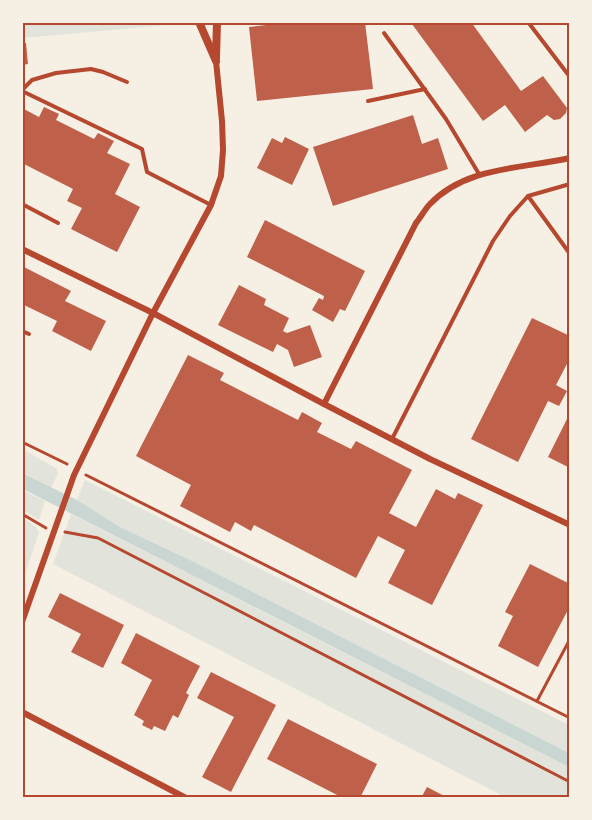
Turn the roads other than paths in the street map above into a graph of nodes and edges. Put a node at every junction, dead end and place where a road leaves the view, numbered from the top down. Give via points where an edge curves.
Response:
1 (199, 22) edge
2 (217, 22) edge
3 (528, 22) edge
4 (384, 33) dead end
5 (216, 61) junction
6 (570, 77) edge
7 (127, 82) dead end
8 (425, 89) junction
9 (22, 90) edge
10 (368, 101) dead end
11 (570, 158) edge
12 (478, 174) junction
13 (570, 184) edge
14 (528, 196) junction
15 (22, 204) edge
16 (211, 205) junction
17 (58, 223) dead end
18 (22, 249) edge
19 (570, 254) edge
20 (153, 313) junction
21 (22, 331) edge
22 (28, 334) dead end
23 (324, 404) junction
24 (392, 439) junction
25 (570, 525) edge
26 (22, 622) edge
27 (22, 712) edge
28 (186, 798) edge

1 - 5 street
2 - 5 street
3 - 6 lane
4 - 8 lane
5 - 16 street via 223,150 221,176
7 - 9 lane via 91,69 32,80
8 - 10 lane
8 - 12 lane
9 - 16 lane via 142,149 147,172
11 - 12 street
12 - 23 street via 450,187 429,204 416,223
13 - 14 lane
14 - 19 lane
14 - 24 lane via 493,241
15 - 17 lane
16 - 20 street
18 - 20 street
20 - 23 street
20 - 26 street via 76,472
21 - 22 lane
23 - 24 street
24 - 25 street
27 - 28 street

